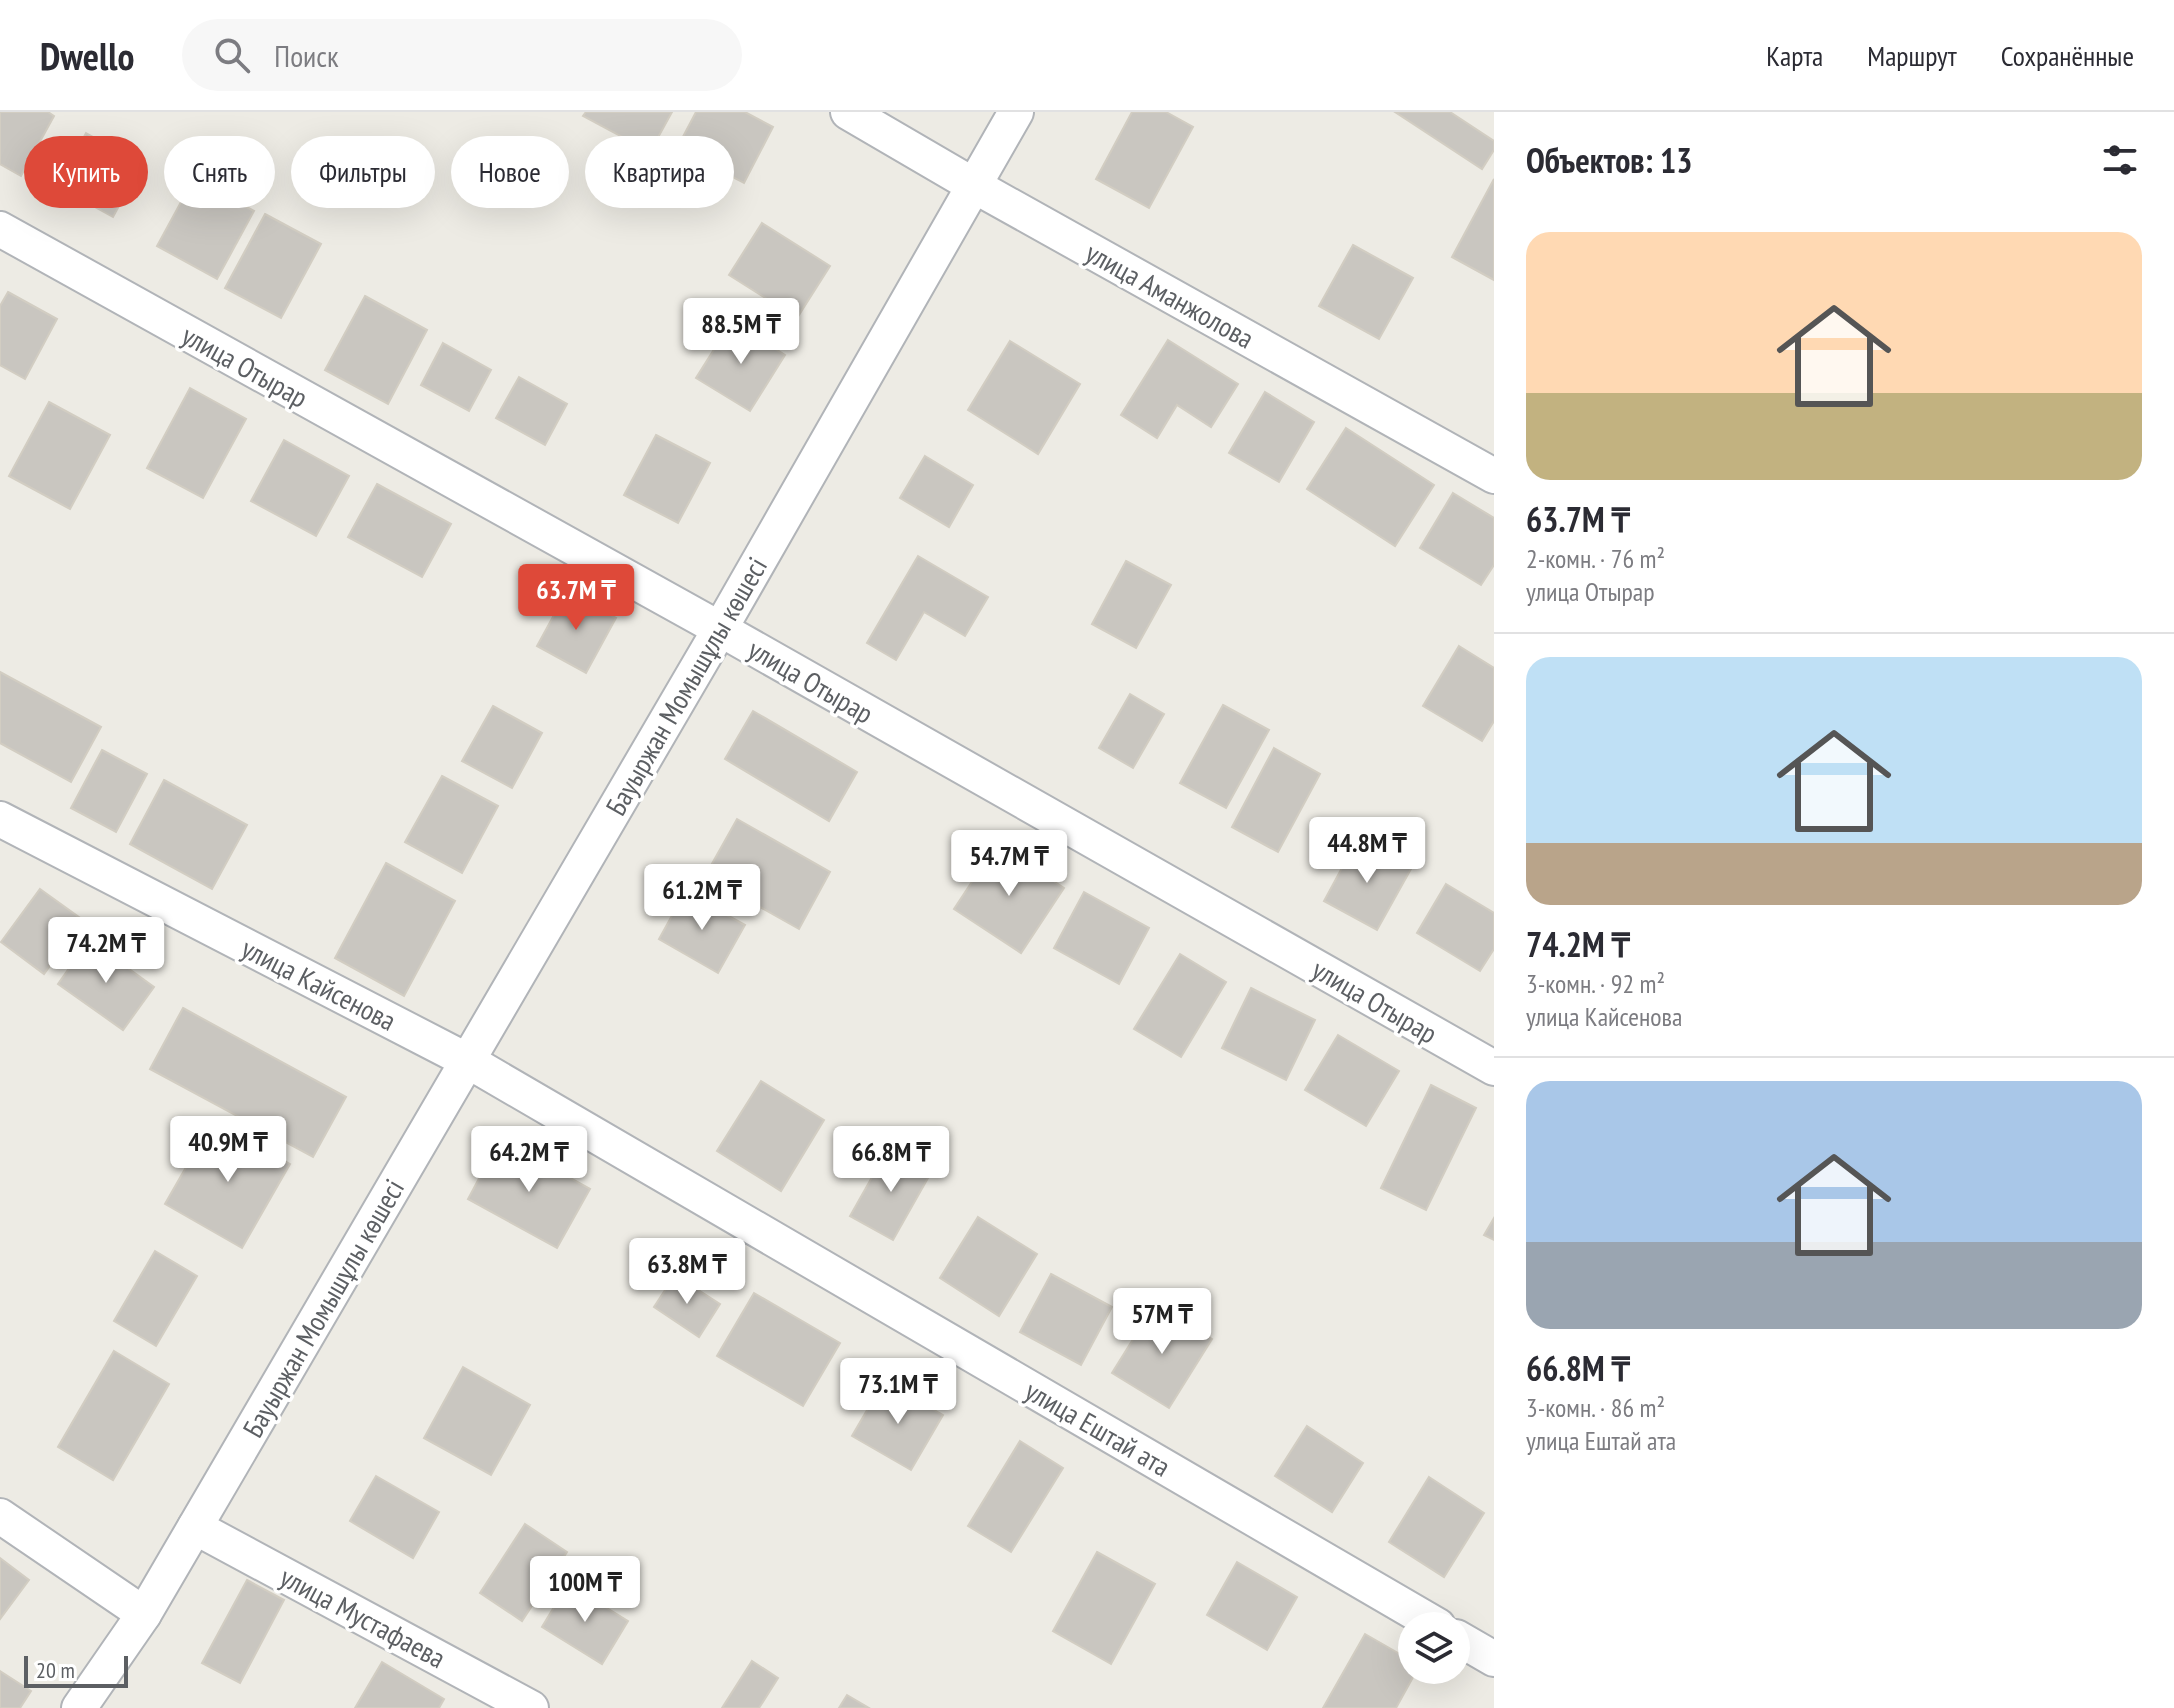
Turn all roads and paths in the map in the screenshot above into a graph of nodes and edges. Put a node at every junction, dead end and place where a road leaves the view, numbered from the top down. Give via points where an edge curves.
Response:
1 (848, 112) edge
2 (1016, 112) edge
3 (973, 185) junction
4 (0, 229) edge
5 (1494, 476) edge
6 (720, 629) junction
7 (0, 819) edge
8 (468, 1061) junction
9 (1494, 1068) edge
10 (0, 1516) edge
11 (195, 1527) junction
12 (1414, 1612) edge
13 (144, 1614) junction
14 (1470, 1645) edge
15 (1494, 1659) edge
16 (79, 1708) edge
17 (531, 1708) edge

1 - 3 street, улица Аманжолова
2 - 3 street, Бауыржан Момышұлы көшесі
3 - 5 street, улица Аманжолова
3 - 6 street, Бауыржан Момышұлы көшесі
4 - 6 street, улица Отырар
6 - 8 street, Бауыржан Момышұлы көшесі
6 - 9 street, улица Отырар
7 - 8 street, улица Кайсенова
8 - 11 street, Бауыржан Момышұлы көшесі
8 - 12 street, улица Ештай ата
10 - 13 street
11 - 13 street, Бауыржан Момышұлы көшесі
11 - 17 street, улица Мустафаева
13 - 16 street, Бауыржан Момышұлы көшесі
14 - 15 street

